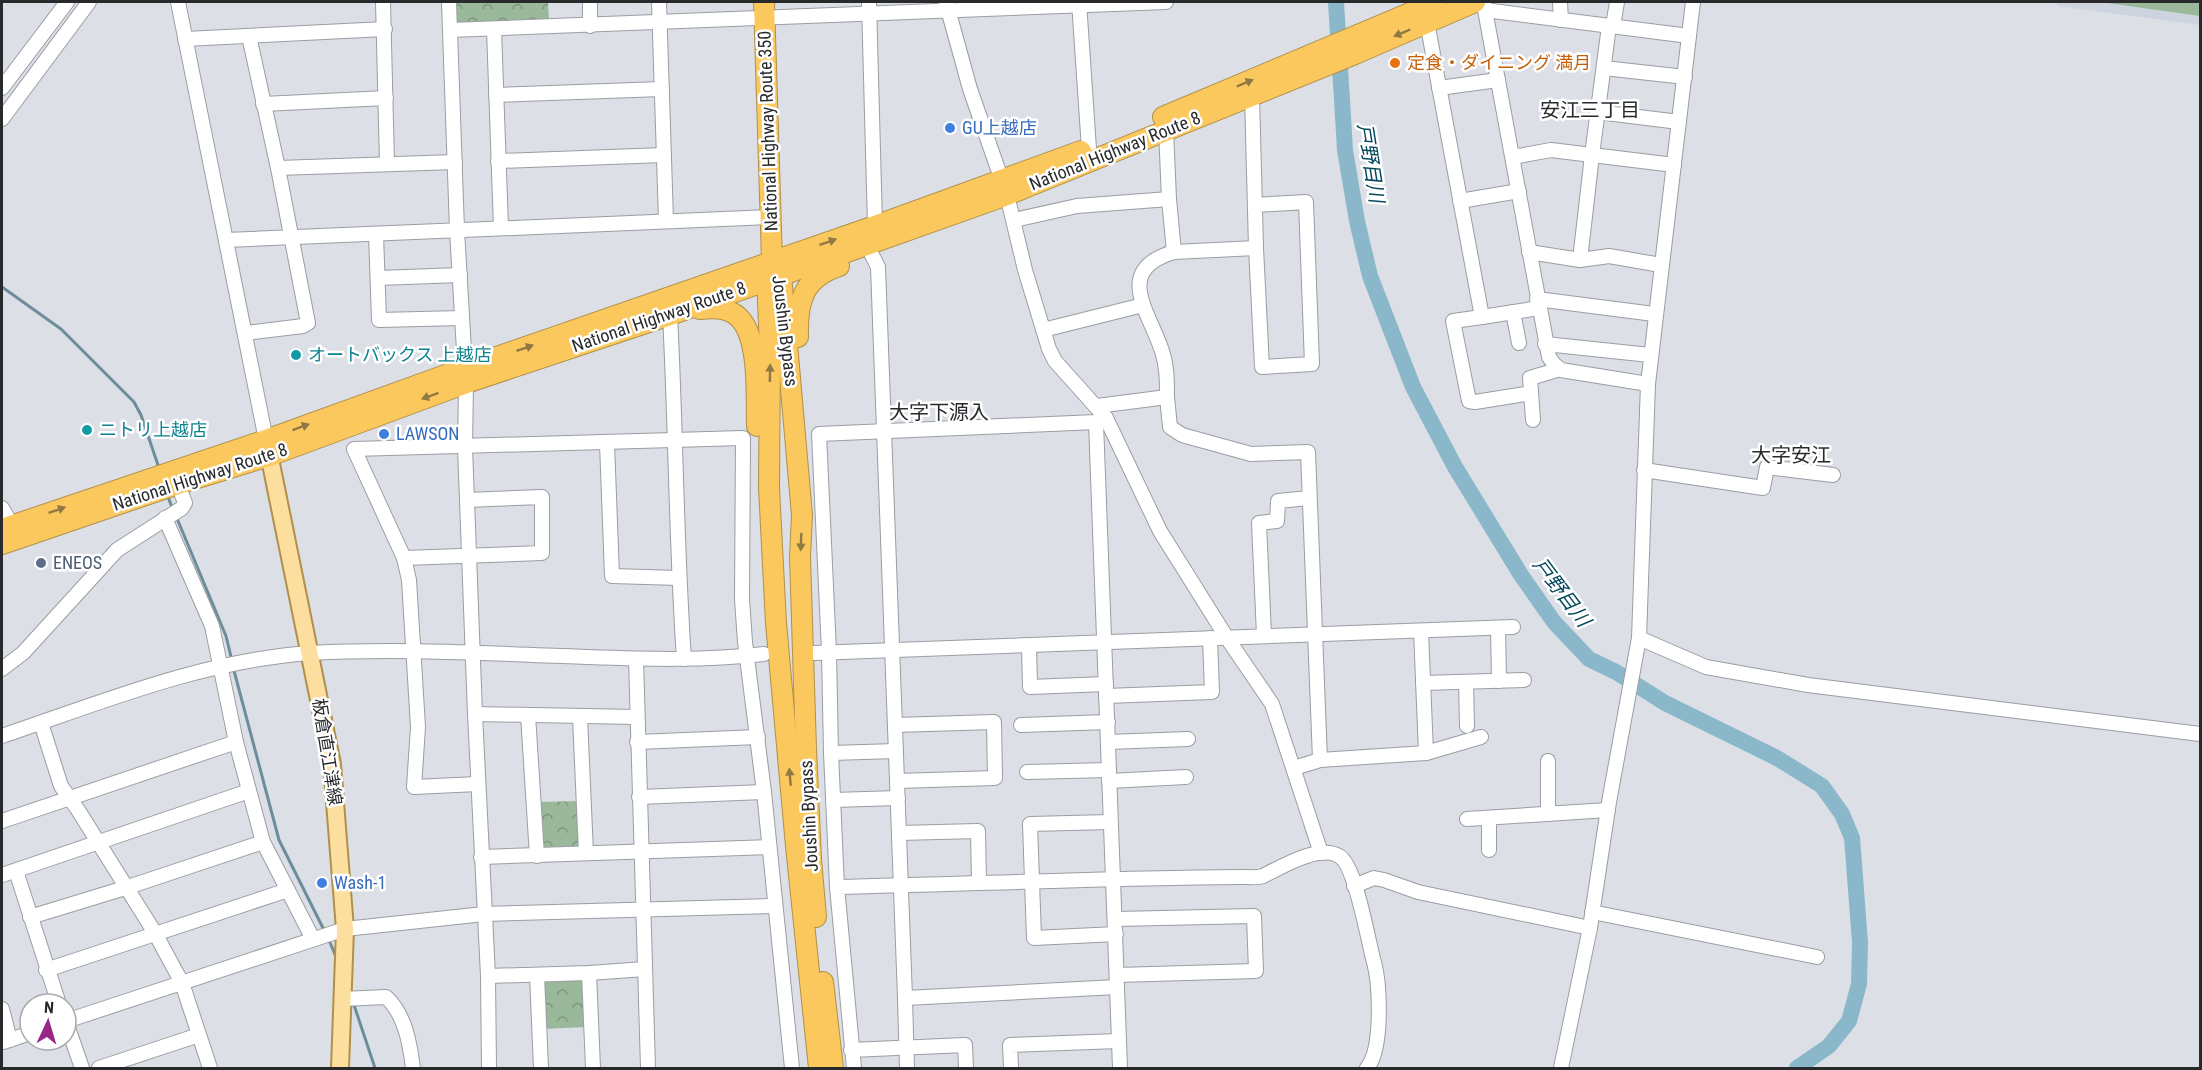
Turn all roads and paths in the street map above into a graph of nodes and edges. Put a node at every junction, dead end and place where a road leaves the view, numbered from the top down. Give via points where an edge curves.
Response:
1 (67, 2) edge
2 (89, 2) edge
3 (177, 2) edge
4 (383, 2) edge
5 (450, 2) edge
6 (590, 2) edge
7 (659, 2) edge
8 (1166, 2) edge
9 (1436, 2) edge
10 (1560, 2) edge
11 (1617, 2) edge
12 (1694, 2) edge
13 (1079, 3) edge
14 (1128, 3) edge
15 (1481, 4) edge
16 (947, 6) edge
17 (869, 8) edge
18 (764, 9) edge
19 (1561, 20) junction
20 (1427, 22) junction
21 (660, 23) junction
22 (591, 26) junction
23 (1611, 26) junction
24 (385, 29) junction
25 (494, 29) junction
26 (450, 30) junction
27 (249, 36) junction
28 (1689, 36) junction
29 (185, 39) junction
30 (1353, 46) junction
31 (1323, 58) junction
32 (1604, 68) junction
33 (1685, 77) junction
34 (1498, 80) junction
35 (2, 88) edge
36 (1439, 88) junction
37 (662, 89) junction
38 (496, 95) junction
39 (1252, 95) junction
40 (386, 98) junction
41 (263, 104) junction
42 (1598, 112) junction
43 (2, 119) edge
44 (1679, 122) junction
45 (1166, 130) junction
46 (1089, 148) junction
47 (664, 155) junction
48 (1592, 155) junction
49 (1513, 157) junction
50 (498, 161) junction
51 (454, 162) junction
52 (387, 164) junction
53 (1674, 165) junction
54 (278, 168) junction
55 (1004, 188) junction
56 (1519, 191) junction
57 (1169, 199) junction
58 (1460, 201) junction
59 (1255, 204) junction
60 (772, 217) junction
61 (1014, 220) junction
62 (666, 221) junction
63 (875, 226) junction
64 (501, 228) junction
65 (457, 230) junction
66 (376, 234) junction
67 (291, 237) junction
68 (227, 240) junction
69 (1256, 248) junction
70 (869, 250) junction
71 (1174, 252) junction
72 (1529, 252) junction
73 (1581, 260) junction
74 (1661, 265) junction
75 (774, 271) junction
76 (460, 275) junction
77 (378, 278) junction
78 (1538, 304) junction
79 (1143, 305) junction
80 (677, 312) junction
81 (1513, 312) junction
82 (1654, 314) junction
83 (1482, 317) junction
84 (462, 318) junction
85 (1043, 330) junction
86 (246, 333) junction
87 (1519, 343) dead end
88 (1545, 344) junction
89 (1650, 355) junction
90 (1560, 369) junction
91 (466, 376) junction
92 (1647, 384) junction
93 (1531, 393) junction
94 (1167, 397) junction
95 (1100, 415) junction
96 (1533, 420) dead end
97 (884, 431) junction
98 (676, 441) junction
99 (607, 443) junction
100 (465, 447) junction
101 (267, 448) junction
102 (1644, 470) junction
103 (1833, 475) dead end
104 (178, 484) junction
105 (1309, 498) junction
106 (467, 500) junction
107 (2, 508) edge
108 (802, 515) junction
109 (165, 518) junction
110 (7, 527) edge
111 (2, 544) edge
112 (470, 557) junction
113 (405, 558) junction
114 (679, 578) junction
115 (776, 623) junction
116 (1514, 627) dead end
117 (1498, 628) junction
118 (1421, 631) junction
119 (1314, 634) junction
120 (1264, 635) junction
121 (1210, 638) junction
122 (1227, 638) junction
123 (1104, 642) junction
124 (1637, 644) junction
125 (1029, 645) junction
126 (893, 650) junction
127 (414, 652) junction
128 (830, 652) junction
129 (310, 653) junction
130 (814, 653) dead end
131 (473, 654) junction
132 (764, 654) dead end
133 (748, 656) junction
134 (636, 659) junction
135 (684, 659) junction
136 (221, 666) junction
137 (2, 669) edge
138 (1524, 680) dead end
139 (1499, 681) junction
140 (1466, 682) junction
141 (1423, 683) junction
142 (1106, 690) junction
143 (475, 714) junction
144 (528, 715) junction
145 (580, 717) junction
146 (636, 717) junction
147 (1107, 722) junction
148 (41, 723) junction
149 (895, 725) junction
150 (1021, 725) dead end
151 (1467, 726) dead end
152 (2200, 734) edge
153 (2, 736) edge
154 (758, 737) junction
155 (1481, 737) dead end
156 (1188, 739) dead end
157 (236, 742) junction
158 (637, 742) junction
159 (1108, 742) junction
160 (896, 751) junction
161 (831, 753) junction
162 (1426, 753) junction
163 (1320, 760) junction
164 (1548, 761) dead end
165 (1294, 768) junction
166 (1028, 772) dead end
167 (1109, 775) junction
168 (1186, 777) dead end
169 (897, 781) junction
170 (478, 784) junction
171 (249, 791) junction
172 (764, 792) junction
173 (639, 797) junction
174 (70, 798) junction
175 (898, 798) junction
176 (833, 800) junction
177 (1608, 810) junction
178 (1548, 814) junction
179 (1490, 818) junction
180 (1467, 819) dead end
181 (2, 821) edge
182 (1110, 822) junction
183 (899, 833) junction
184 (97, 842) junction
185 (263, 842) junction
186 (769, 847) junction
187 (1489, 850) dead end
188 (640, 852) junction
189 (586, 853) junction
190 (1321, 853) junction
191 (537, 856) junction
192 (482, 857) junction
193 (16, 871) junction
194 (2, 875) edge
195 (1113, 878) junction
196 (1032, 880) junction
197 (979, 884) junction
198 (900, 885) junction
199 (1354, 886) junction
200 (837, 887) junction
201 (125, 888) junction
202 (288, 890) junction
203 (775, 906) junction
204 (643, 911) junction
205 (1592, 912) junction
206 (484, 914) junction
207 (30, 917) junction
208 (1116, 920) junction
209 (1590, 928) junction
210 (345, 929) junction
211 (155, 933) junction
212 (1116, 934) junction
213 (313, 939) junction
214 (1817, 957) dead end
215 (645, 969) junction
216 (46, 970) junction
217 (589, 973) junction
218 (537, 975) junction
219 (488, 976) junction
220 (1117, 981) junction
221 (182, 983) junction
222 (54, 992) edge
223 (905, 998) junction
224 (342, 999) junction
225 (2, 1009) edge
226 (78, 1018) edge
227 (199, 1035) junction
228 (1119, 1041) junction
229 (6, 1042) edge
230 (906, 1048) junction
231 (851, 1050) junction
232 (76, 1052) edge
233 (1372, 1067) edge
234 (82, 1068) edge
235 (99, 1068) edge
236 (210, 1068) edge
237 (340, 1068) edge
238 (413, 1068) edge
239 (489, 1068) edge
240 (541, 1068) edge
241 (593, 1068) edge
242 (648, 1068) edge
243 (792, 1068) edge
244 (819, 1068) edge
245 (833, 1068) edge
246 (854, 1068) edge
247 (907, 1068) edge
248 (966, 1068) edge
249 (1011, 1068) edge
250 (1120, 1068) edge
251 (1561, 1068) edge

1 - 35 street
2 - 43 street
3 - 29 street
4 - 24 street
5 - 26 street
6 - 22 street
7 - 21 street
8 - 14 street
9 - 30 highway, National Highway Route 8
10 - 19 street
11 - 23 street
12 - 28 street
13 - 14 street
13 - 16 street
13 - 46 street
15 - 19 street
15 - 20 highway, National Highway Route 8
15 - 34 street
16 - 17 street
16 - 55 street
17 - 18 street
17 - 63 street
18 - 21 street
18 - 60 highway, National Highway Route 350
19 - 23 street
20 -> 30 highway, National Highway Route 8
20 - 36 street
21 - 22 street
21 - 37 street
22 - 25 street
23 - 28 street
23 - 32 street
24 - 27 street
24 - 40 street
25 - 26 street
25 - 38 street
26 - 51 street
27 - 29 street
27 - 41 street
28 - 33 street
29 - 68 street
30 - 31 highway, National Highway Route 8
31 - 39 highway, National Highway Route 8
46 -> 31 highway, National Highway Route 8
32 - 33 street
32 - 42 street
33 - 44 street
34 - 36 street
34 - 49 street
36 - 58 street
37 - 38 street
37 - 47 street
38 - 50 street
39 - 45 highway, National Highway Route 8
39 - 59 street
40 - 41 street
40 - 52 street
41 - 54 street
42 - 44 street
42 - 48 street
44 - 53 street
45 - 55 highway, National Highway Route 8
45 - 57 street
46 - 55 highway, National Highway Route 8
47 - 50 street
47 - 62 street
48 - 49 street via 1551,150
48 - 53 street
48 - 73 street
49 - 56 street
50 - 64 street
51 - 52 street
51 - 65 street
52 - 54 street
53 - 74 street
54 - 67 street
55 - 61 street
55 - 63 highway, National Highway Route 8
55 - 70 highway, National Highway Route 8 via 919,235
56 - 58 street
56 - 72 street
57 - 61 street via 1077,206
57 - 71 street
58 - 83 street
59 - 69 street
59 - 69 street via 1306,202 1312,364 1262,367
60 - 62 street
60 - 75 highway, National Highway Route 350
61 - 85 street
62 - 64 street
75 -> 63 highway, National Highway Route 8
64 - 65 street
65 - 66 street
65 - 76 street
66 - 67 street
66 - 77 street
67 - 68 street
67 - 86 street via 308,323
68 - 86 street
69 - 71 street
70 - 75 highway, National Highway Route 8
70 - 97 street via 878,267
70 - 108 highway via 819,275 801,299 798,323 804,442
71 - 79 street via 1157,259 1140,278
72 - 73 street
72 - 78 street
73 - 74 street via 1609,256
74 - 82 street
75 - 80 highway, National Highway Route 8
91 -> 75 highway, National Highway Route 8 via 609,319
75 - 108 highway, Joushin Bypass
115 -> 75 highway, Joushin Bypass via 769,488
76 - 77 street
76 - 84 street
77 - 84 street via 379,320
78 - 81 street
78 - 82 street
78 - 88 street
79 - 85 street
79 - 94 street via 1165,360
80 - 91 highway, National Highway Route 8
80 - 98 street
80 - 115 highway via 724,309 735,314 749,333 754,351 760,486
81 - 83 street
81 - 87 street
82 - 89 street
83 - 93 street via 1453,321 1469,401
84 - 91 street
85 - 95 street via 1055,361
86 - 101 street
88 - 89 street
88 - 90 street via 1549,357
89 - 92 street
90 - 92 street
90 - 93 street via 1530,378
91 - 100 street
91 - 101 highway, National Highway Route 8
92 - 102 street
93 - 96 street
94 - 95 street
94 - 105 street via 1170,427 1182,435 1251,454 1308,452
95 - 97 street
95 - 122 street via 1160,531
95 - 123 street
97 - 126 street
97 - 128 street via 819,434
98 - 99 street
98 - 114 street
98 - 133 street via 743,438 742,598
99 - 100 street
99 - 114 street via 612,576
100 - 106 street
100 - 113 street via 354,449
101 - 104 highway, National Highway Route 8
110 -> 101 highway, National Highway Route 8
101 - 129 main road, 板倉直江津線
102 - 103 street via 1763,488 1767,467
102 - 124 street
104 - 109 street via 185,502
104 - 111 highway, National Highway Route 8
105 - 119 street
105 - 120 street via 1278,501 1277,520 1259,523
106 - 112 street
106 - 112 street via 542,497 542,553
107 - 110 street
108 -> 245 highway, Joushin Bypass via 800,557 811,859
109 - 136 street via 212,626
109 - 137 street via 117,550 23,653
112 - 113 street
112 - 131 street
113 - 127 street
114 - 135 street
244 -> 115 highway, Joushin Bypass
116 - 117 street
117 - 118 street
117 - 139 street
118 - 119 street
118 - 141 street
119 - 120 street
119 - 163 street
120 - 122 street
121 - 122 street
121 - 123 street
121 - 142 street via 1212,692
122 - 165 street via 1272,704
123 - 125 street
123 - 142 street
124 - 152 street via 1706,667 1808,685
124 - 177 street
125 - 126 street
125 - 142 street via 1030,687
126 - 128 street
126 - 149 street
127 - 129 street
127 - 131 street
127 - 170 street via 418,727 414,787
128 - 130 street
128 - 161 street
129 - 136 street
129 - 210 main road, 板倉直江津線 via 332,764
131 - 134 street
131 - 143 street
132 - 133 street
133 - 135 street
133 - 154 street
134 - 135 street
134 - 146 street
136 - 148 street
136 - 157 street
138 - 139 street
139 - 140 street
140 - 141 street
140 - 151 street
141 - 162 street
142 - 147 street
143 - 144 street
143 - 170 street
144 - 145 street
144 - 191 street
145 - 146 street
145 - 189 street
146 - 158 street
147 - 150 street
147 - 159 street
148 - 153 street
148 - 174 street via 56,775
149 - 160 street
149 - 169 street via 994,722 995,778
154 - 158 street
154 - 172 street
155 - 162 street
156 - 159 street
157 - 171 street
157 - 174 street
158 - 173 street
159 - 167 street
160 - 161 street
160 - 169 street
161 - 176 street
162 - 163 street
163 - 165 street
164 - 178 street
165 - 190 street
166 - 167 street
167 - 168 street
167 - 182 street
169 - 175 street
170 - 192 street
171 - 184 street
171 - 185 street
172 - 173 street
172 - 186 street
173 - 188 street
174 - 181 street
174 - 184 street
175 - 176 street
175 - 183 street
176 - 200 street
177 - 178 street
177 - 205 street
178 - 179 street
179 - 180 street
179 - 187 street
182 - 195 street
182 - 196 street via 1030,824
183 - 197 street via 978,831
183 - 198 street
184 - 193 street
184 - 201 street
185 - 201 street
185 - 202 street
186 - 188 street
186 - 203 street
188 - 189 street
188 - 204 street
189 - 191 street
190 - 195 street via 1287,863 1261,877
190 - 199 street via 1340,856
191 - 192 street
192 - 206 street
193 - 194 street
193 - 207 street
195 - 196 street
195 - 208 street
196 - 197 street
196 - 212 street via 1034,938
197 - 198 street
198 - 200 street
198 - 223 street
199 - 209 street via 1374,878 1418,892
199 - 233 street via 1378,984 1378,1029
200 - 231 street
201 - 207 street
201 - 211 street
202 - 211 street
202 - 213 street
203 - 204 street
203 - 243 street
204 - 206 street
204 - 215 street
205 - 209 street
205 - 214 street
206 - 210 street
206 - 219 street
207 - 216 street
208 - 212 street
208 - 220 street via 1254,916 1256,971
209 - 251 street
210 - 213 street
210 - 224 main road, 板倉直江津線
211 - 216 street
211 - 221 street
212 - 220 street
213 - 221 street
215 - 217 street
215 - 242 street
216 - 222 street
217 - 218 street
217 - 241 street
218 - 219 street
218 - 240 street
219 - 239 street
220 - 223 street
220 - 228 street
221 - 226 street
221 - 227 street
223 - 230 street
224 - 237 main road, 板倉直江津線
224 - 238 street via 386,997 393,1002 411,1049
225 - 229 street
227 - 235 street
227 - 236 street
228 - 249 street via 1010,1044
228 - 250 street
230 - 231 street
230 - 247 street
230 - 248 street via 965,1045
231 - 246 street
232 - 234 street

